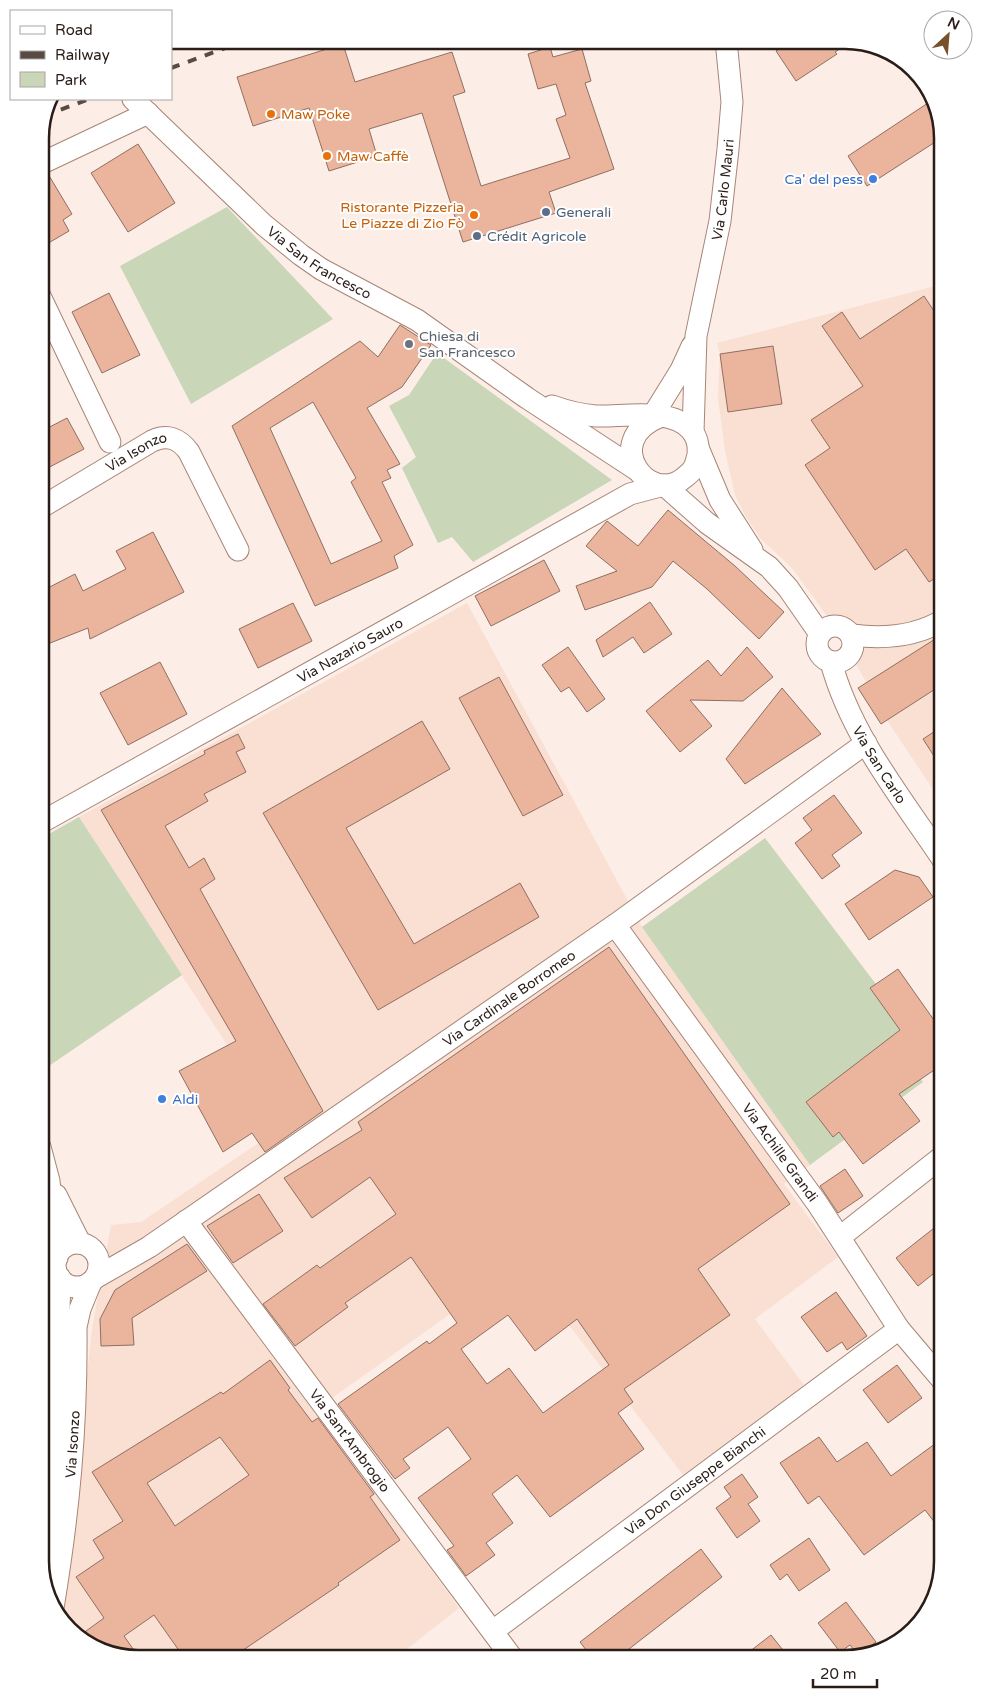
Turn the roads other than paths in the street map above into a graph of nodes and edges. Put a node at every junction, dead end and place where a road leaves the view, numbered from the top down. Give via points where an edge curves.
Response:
1 (727, 49) edge
2 (140, 106) edge
3 (49, 159) edge
4 (49, 315) edge
5 (696, 336) junction
6 (528, 398) junction
7 (653, 418) junction
8 (696, 441) junction
9 (110, 442) dead end
10 (637, 470) junction
11 (664, 485) junction
12 (49, 503) edge
13 (238, 550) dead end
14 (756, 556) junction
15 (934, 624) edge
16 (820, 634) junction
17 (852, 635) junction
18 (831, 662) junction
19 (866, 743) junction
20 (49, 818) edge
21 (934, 846) edge
22 (615, 925) junction
23 (934, 1163) edge
24 (49, 1181) joint
25 (186, 1220) junction
26 (840, 1237) junction
27 (85, 1245) junction
28 (149, 1248) junction
29 (58, 1268) junction
30 (93, 1280) junction
31 (899, 1329) junction
32 (934, 1370) edge
33 (49, 1500) edge
34 (55, 1595) edge
35 (493, 1631) junction
36 (507, 1650) edge

1 - 5 street, Via Carlo Mauri via 732,102 725,181
2 - 3 street
2 - 6 street, Via San Francesco via 257,219 295,251 321,269 418,320
4 - 9 street
5 - 7 street, Via Carlo Mauri via 682,370
5 - 8 street, Via Carlo Mauri
6 - 7 street, Via San Francesco via 580,414 608,416 632,413
6 - 10 street, Via San Francesco
7 - 8 street via 674,418 685,423
7 - 10 street via 633,438 632,460
8 - 11 street via 696,464 692,472 676,483
8 - 14 street via 720,500
10 - 11 street via 654,483
11 - 14 street via 721,534
11 - 20 street, Via Nazario Sauro via 630,494
12 - 13 street, Via Isonzo via 152,441 172,438 188,452
14 - 16 street via 788,588
15 - 17 street via 903,635 878,638
16 - 17 street via 832,626 847,629
16 - 18 street via 818,651
17 - 18 street via 852,652 840,662
18 - 19 street, Via San Carlo via 850,714
19 - 21 street, Via San Carlo
19 - 22 street, Via Cardinale Borromeo
22 - 25 street, Via Cardinale Borromeo
22 - 26 street, Via Achille Grandi
23 - 26 street
24 - 27 street, Via Isonzo
24 - 29 street, Via Isonzo
25 - 28 street, Via Cardinale Borromeo
25 - 35 street, Via Sant'Ambrogio
26 - 31 street, Via Achille Grandi
27 - 28 street via 110,1250
27 - 29 street via 66,1247
27 - 30 street via 98,1258 99,1265
28 - 30 street, Via Cardinale Borromeo
29 - 30 street via 65,1283 78,1287
29 - 33 street, Via Isonzo via 56,1440
30 - 34 street, Via Isonzo via 76,1327 73,1462
31 - 32 street, Via Achille Grandi
31 - 35 street, Via Don Giuseppe Bianchi
35 - 36 street, Via Sant'Ambrogio

